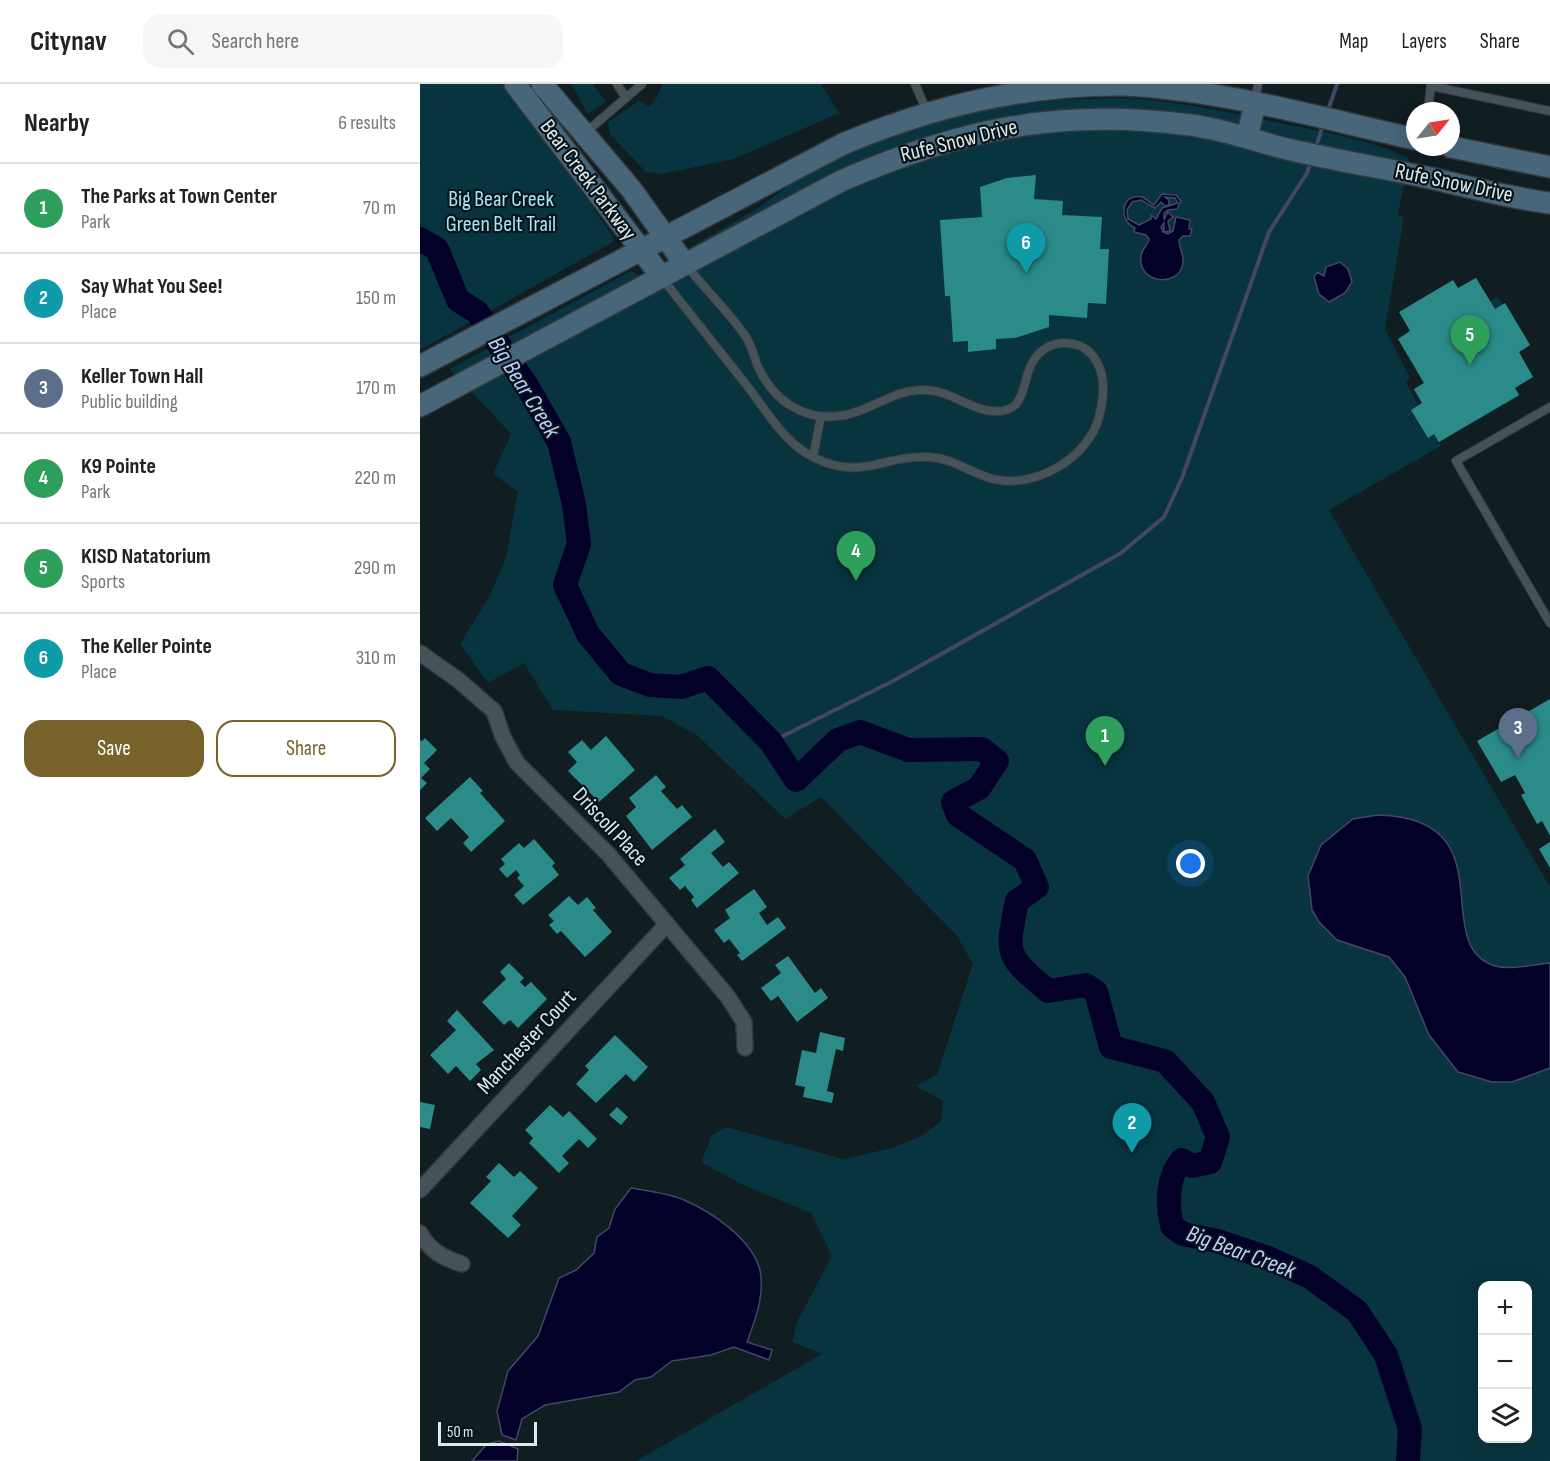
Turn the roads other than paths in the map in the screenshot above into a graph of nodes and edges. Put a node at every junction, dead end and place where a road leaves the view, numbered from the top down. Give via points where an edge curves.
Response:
1 (515, 84) edge
2 (542, 84) edge
3 (617, 84) edge
4 (642, 84) edge
5 (915, 84) edge
6 (1088, 85) edge
7 (1431, 85) edge
8 (1256, 94) edge
9 (626, 98) junction
10 (1429, 102) edge
11 (1550, 111) edge
12 (927, 112) junction
13 (1090, 119) junction
14 (584, 134) junction
15 (1406, 137) edge
16 (1247, 138) junction
17 (1460, 149) edge
18 (1550, 167) edge
19 (1550, 203) edge
20 (666, 237) junction
21 (641, 250) junction
22 (684, 263) junction
23 (661, 276) junction
24 (422, 364) edge
25 (420, 406) edge
26 (1550, 407) edge
27 (821, 416) junction
28 (813, 457) junction
29 (1550, 623) edge
30 (420, 653) edge
31 (667, 924) junction
32 (745, 1048) dead end
33 (420, 1190) edge
34 (420, 1233) edge
35 (462, 1264) dead end

1 - 21 main road, Bear Creek Parkway
2 - 14 main road, Bear Creek Parkway
3 - 9 lane
4 - 9 lane
5 - 12 lane
6 - 8 main road, Rufe Snow Drive
6 - 12 main road, Rufe Snow Drive via 1015,92
6 - 13 main road
7 - 10 lane
7 - 11 lane
8 - 15 main road, Rufe Snow Drive via 1303,114
8 - 16 main road
9 - 14 lane
12 - 20 main road, Rufe Snow Drive via 834,148
13 - 16 main road, Rufe Snow Drive via 1191,125
13 - 22 main road, Rufe Snow Drive via 1053,120 982,131 901,155 841,181
14 - 20 main road, Bear Creek Parkway
16 - 19 main road, Rufe Snow Drive
17 - 18 main road, Rufe Snow Drive
20 - 21 main road, Rufe Snow Drive
20 - 22 main road, Bear Creek Parkway
21 - 23 main road, Bear Creek Parkway
21 - 24 main road, Rufe Snow Drive
22 - 23 main road, Rufe Snow Drive
22 - 27 lane via 746,337 774,392 789,405
23 - 25 main road, Rufe Snow Drive
23 - 28 lane via 786,437
26 - 29 lane via 1456,461
27 - 28 lane
27 - 28 lane via 858,411 914,389 939,391 979,408 1003,411 1014,406 1023,394 1035,357 1056,344 1068,342 1088,351 1095,359 1103,385 1098,422 1085,445 1051,470 1025,479 992,478 954,462 926,456 854,469
30 - 31 street, Driscoll Place via 494,711 517,763 609,855
31 - 32 street, Driscoll Place via 744,1022
31 - 33 street, Manchester Court
34 - 35 street via 443,1258

